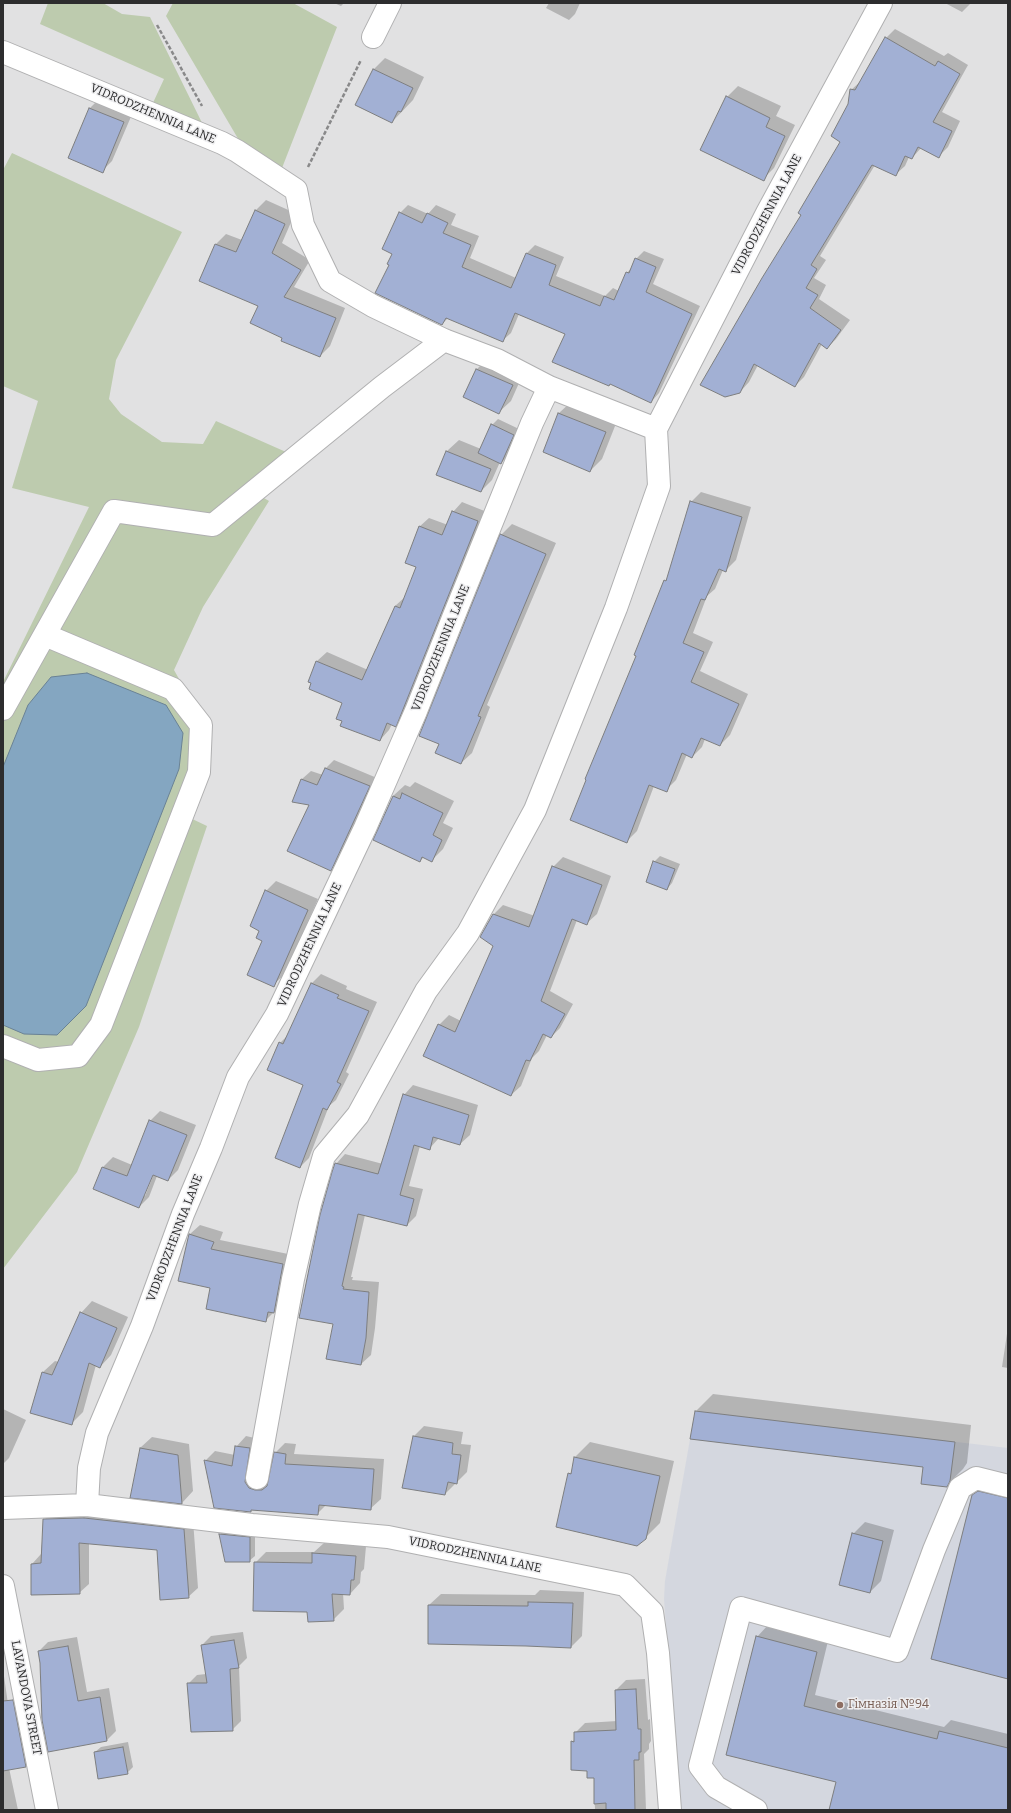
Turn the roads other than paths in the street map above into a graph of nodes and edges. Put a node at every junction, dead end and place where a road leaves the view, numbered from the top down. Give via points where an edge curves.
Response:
1 (390, 3) edge
2 (881, 3) edge
3 (373, 37) road end
4 (3, 52) edge
5 (444, 340) junction
6 (549, 387) junction
7 (656, 429) junction
8 (45, 635) junction
9 (3, 709) edge
10 (3, 1046) edge
11 (257, 1478) dead end
12 (1008, 1486) edge
13 (87, 1505) junction
14 (3, 1508) edge
15 (3, 1586) edge
16 (10, 1653) edge
17 (47, 1810) edge
18 (670, 1810) edge
19 (756, 1810) edge

1 - 3 street
2 - 7 street, VIDRODZHENNIA LANE via 767,213
4 - 5 street, VIDRODZHENNIA LANE via 237,151 296,190 303,225 330,281 373,306
5 - 6 street via 497,360
5 - 8 street via 382,387 213,525 114,511
6 - 7 street
6 - 13 street, VIDRODZHENNIA LANE via 532,423 416,711 365,828 278,1014 238,1077 183,1214 142,1326 97,1433 88,1468
7 - 11 street via 659,486 616,608 535,810 468,933 426,991 358,1115 324,1156 293,1279
8 - 9 street
8 - 10 street via 173,689 201,725 198,772 100,1025 78,1056 38,1060
12 - 19 street via 976,1478 960,1488 897,1651 741,1608 700,1766 716,1786
13 - 14 street, VIDRODZHENNIA LANE
13 - 18 street, VIDRODZHENNIA LANE via 252,1525 388,1537 625,1585 652,1612 658,1653
15 - 16 street, LAVANDOVA STREET
16 - 17 street, LAVANDOVA STREET

